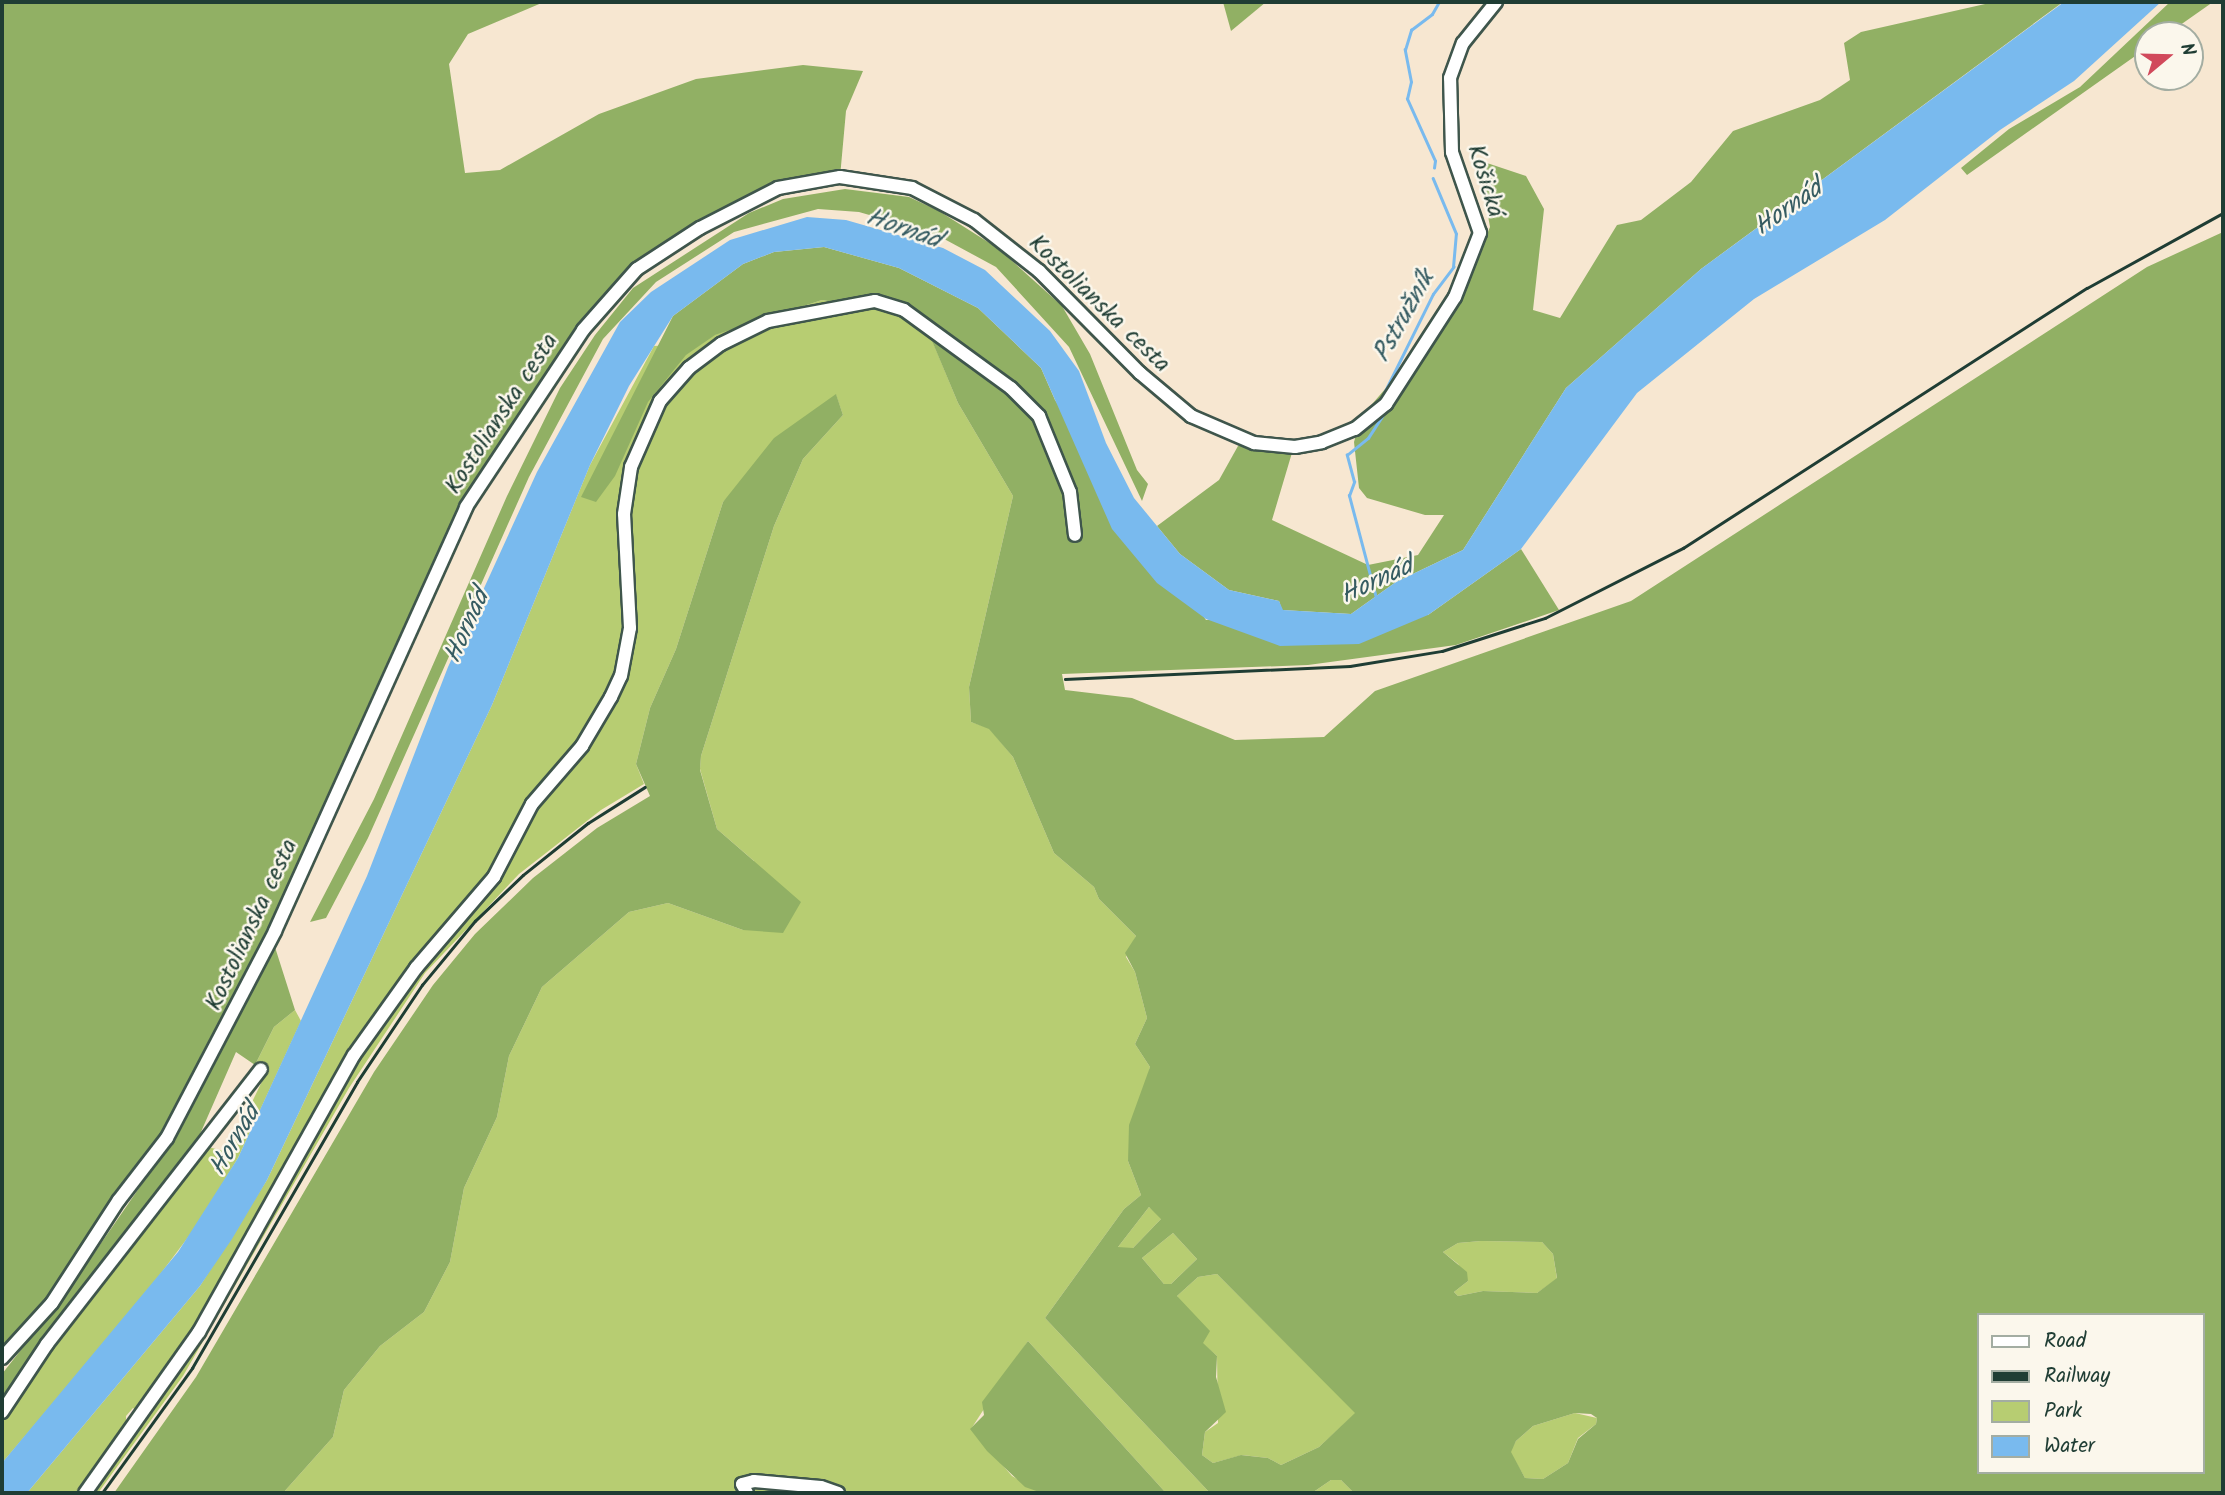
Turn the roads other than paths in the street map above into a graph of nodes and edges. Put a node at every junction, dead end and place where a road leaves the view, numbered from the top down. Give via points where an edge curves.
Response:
1 (1496, 2) edge
2 (1386, 404) joint
3 (1075, 535) dead end
4 (261, 1069) dead end
5 (2, 1358) edge
6 (2, 1412) edge
7 (85, 1493) edge
8 (747, 1493) edge
9 (838, 1493) edge

1 - 2 street, Košická via 1463,43 1449,89 1452,152 1480,233 1455,297
2 - 5 street, Kostolianska cesta via 1355,429 1322,442 1273,446 1231,435 1191,416 1166,396 1039,271 974,220 912,188 880,180 840,177 778,188 669,246 603,302 466,507 284,914 199,1080 167,1138 119,1200 58,1294
3 - 7 street via 1070,492 1039,416 1012,388 904,310 875,301 768,321 732,337 689,368 660,401 631,467 624,514 630,628 621,676 611,697 582,746 532,804 494,877 416,968 354,1055 199,1332
4 - 6 street via 69,1314
8 - 9 street via 741,1483 754,1481 821,1487

